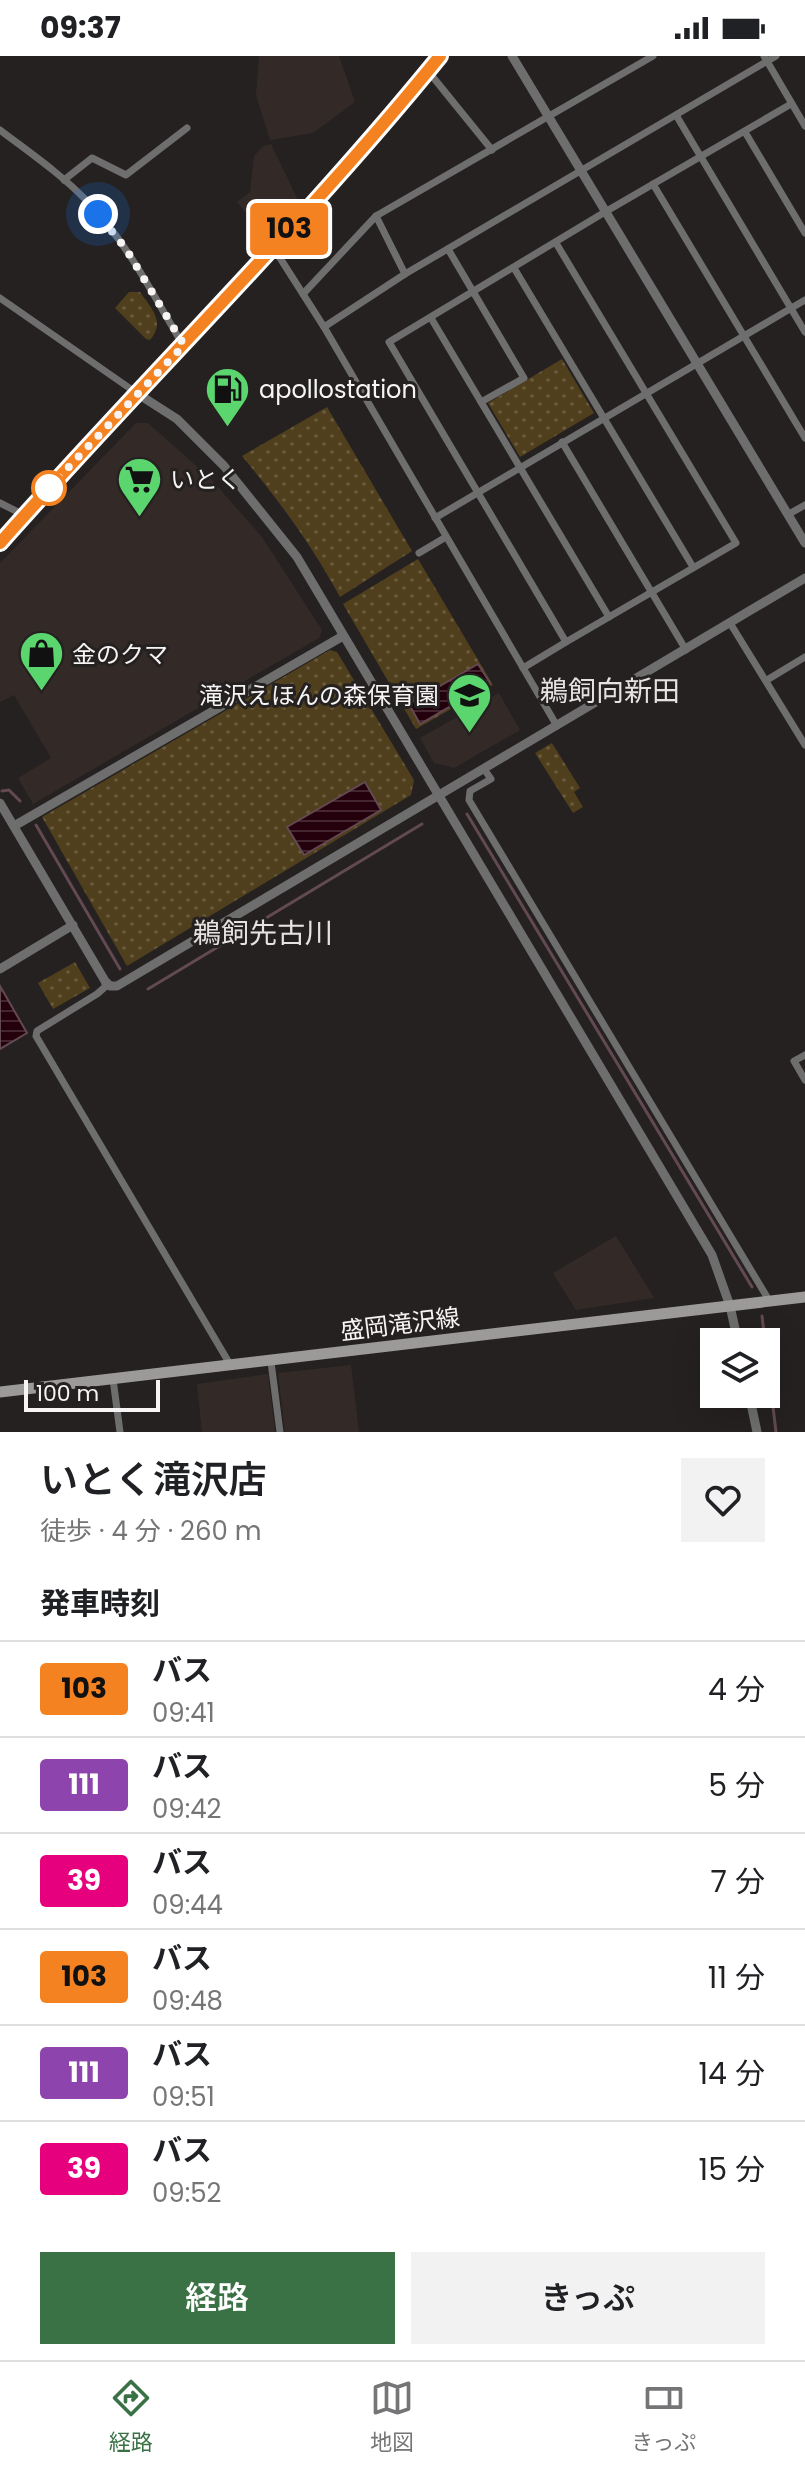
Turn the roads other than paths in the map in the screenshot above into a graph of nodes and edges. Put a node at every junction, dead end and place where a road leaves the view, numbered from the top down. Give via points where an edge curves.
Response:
1 (440, 56) edge
2 (512, 56) edge
3 (653, 56) edge
4 (776, 56) edge
5 (766, 59) edge
6 (428, 71) junction
7 (791, 104) junction
8 (676, 115) junction
9 (548, 117) junction
10 (805, 126) edge
11 (187, 128) dead end
12 (0, 130) edge
13 (745, 132) junction
14 (492, 150) junction
15 (700, 157) junction
16 (581, 169) junction
17 (64, 180) junction
18 (653, 184) junction
19 (605, 212) junction
20 (376, 216) junction
21 (805, 233) edge
22 (556, 243) junction
23 (273, 247) junction
24 (448, 249) junction
25 (514, 268) junction
26 (405, 274) junction
27 (472, 293) junction
28 (303, 294) junction
29 (0, 298) edge
30 (805, 300) edge
31 (791, 308) junction
32 (431, 318) junction
33 (324, 327) junction
34 (805, 332) edge
35 (746, 336) junction
36 (184, 345) junction
37 (697, 363) junction
38 (646, 392) junction
39 (138, 394) junction
40 (481, 402) junction
41 (604, 416) junction
42 (805, 438) edge
43 (562, 442) junction
44 (520, 468) junction
45 (479, 491) junction
46 (0, 503) edge
47 (805, 505) edge
48 (789, 514) junction
49 (24, 515) junction
50 (435, 518) junction
51 (446, 537) junction
52 (1, 541) edge
53 (805, 543) edge
54 (419, 553) dead end
55 (693, 567) junction
56 (805, 578) edge
57 (651, 592) junction
58 (609, 617) junction
59 (730, 623) junction
60 (343, 636) junction
61 (566, 642) junction
62 (686, 650) junction
63 (805, 657) edge
64 (523, 668) junction
65 (767, 680) junction
66 (557, 726) junction
67 (805, 745) edge
68 (484, 769) junction
69 (439, 795) junction
70 (0, 803) edge
71 (14, 826) junction
72 (73, 925) junction
73 (0, 969) edge
74 (105, 981) junction
75 (805, 1055) edge
76 (805, 1080) edge
77 (805, 1297) edge
78 (770, 1302) junction
79 (730, 1306) junction
80 (735, 1328) edge
81 (271, 1362) junction
82 (231, 1366) junction
83 (113, 1379) junction
84 (0, 1392) edge
85 (752, 1408) edge
86 (120, 1432) edge
87 (280, 1432) edge
88 (757, 1432) edge

1 - 6 main road
2 - 9 street
3 - 9 street
4 - 5 street
5 - 7 street
5 - 8 street
6 - 14 street
6 - 23 main road
7 - 10 street
7 - 13 street
8 - 15 street
8 - 16 street
9 - 14 street
9 - 16 street
11 - 17 street via 126,175 92,158
12 - 17 street
13 - 15 street
13 - 21 street
14 - 20 street
15 - 18 street
15 - 31 street
16 - 19 street
16 - 24 street
17 - 36 street via 126,249
18 - 19 street
18 - 35 street
19 - 22 street
19 - 37 street
20 - 26 street
20 - 28 street
22 - 25 street
22 - 38 street
23 - 28 street
23 - 36 main road
24 - 26 street
24 - 27 street
25 - 27 street
25 - 41 street
26 - 33 street
27 - 32 street
27 - 40 street via 524,378
28 - 33 street
29 - 39 street
30 - 31 street
31 - 34 street
31 - 35 street
32 - 40 street
32 - 45 street via 389,342
33 - 50 street
35 - 37 street
35 - 42 street
36 - 39 main road
37 - 38 street
37 - 48 street
38 - 41 street
38 - 55 street via 736,543
39 - 49 main road
39 - 60 street via 177,419 244,489 297,557
40 - 44 street
41 - 43 street
41 - 55 street
43 - 44 street
43 - 57 street
44 - 45 street
44 - 58 street
45 - 50 street
45 - 61 street
46 - 49 street
47 - 48 street
48 - 53 street
49 - 52 main road
50 - 51 street
51 - 54 street
51 - 64 street
55 - 57 street
56 - 59 street
57 - 58 street
57 - 62 street
58 - 61 street
59 - 62 street
59 - 65 street
60 - 69 street
60 - 71 street
61 - 64 street
62 - 66 street
63 - 65 street
64 - 66 street
65 - 67 street
66 - 68 street
68 - 69 street
68 - 78 street via 491,779 470,791 469,800
69 - 74 street via 117,986
69 - 79 street via 682,1201 712,1255
70 - 71 street
71 - 72 street
72 - 73 street
72 - 74 street
74 - 82 street via 97,994 36,1036
75 - 76 street via 794,1061
77 - 78 main road, 盛岡滝沢線
78 - 79 main road, 盛岡滝沢線
79 - 80 street
79 - 81 main road, 盛岡滝沢線
81 - 82 main road, 盛岡滝沢線
81 - 87 street
82 - 83 main road, 盛岡滝沢線
83 - 84 main road, 盛岡滝沢線
83 - 86 street
85 - 88 street

